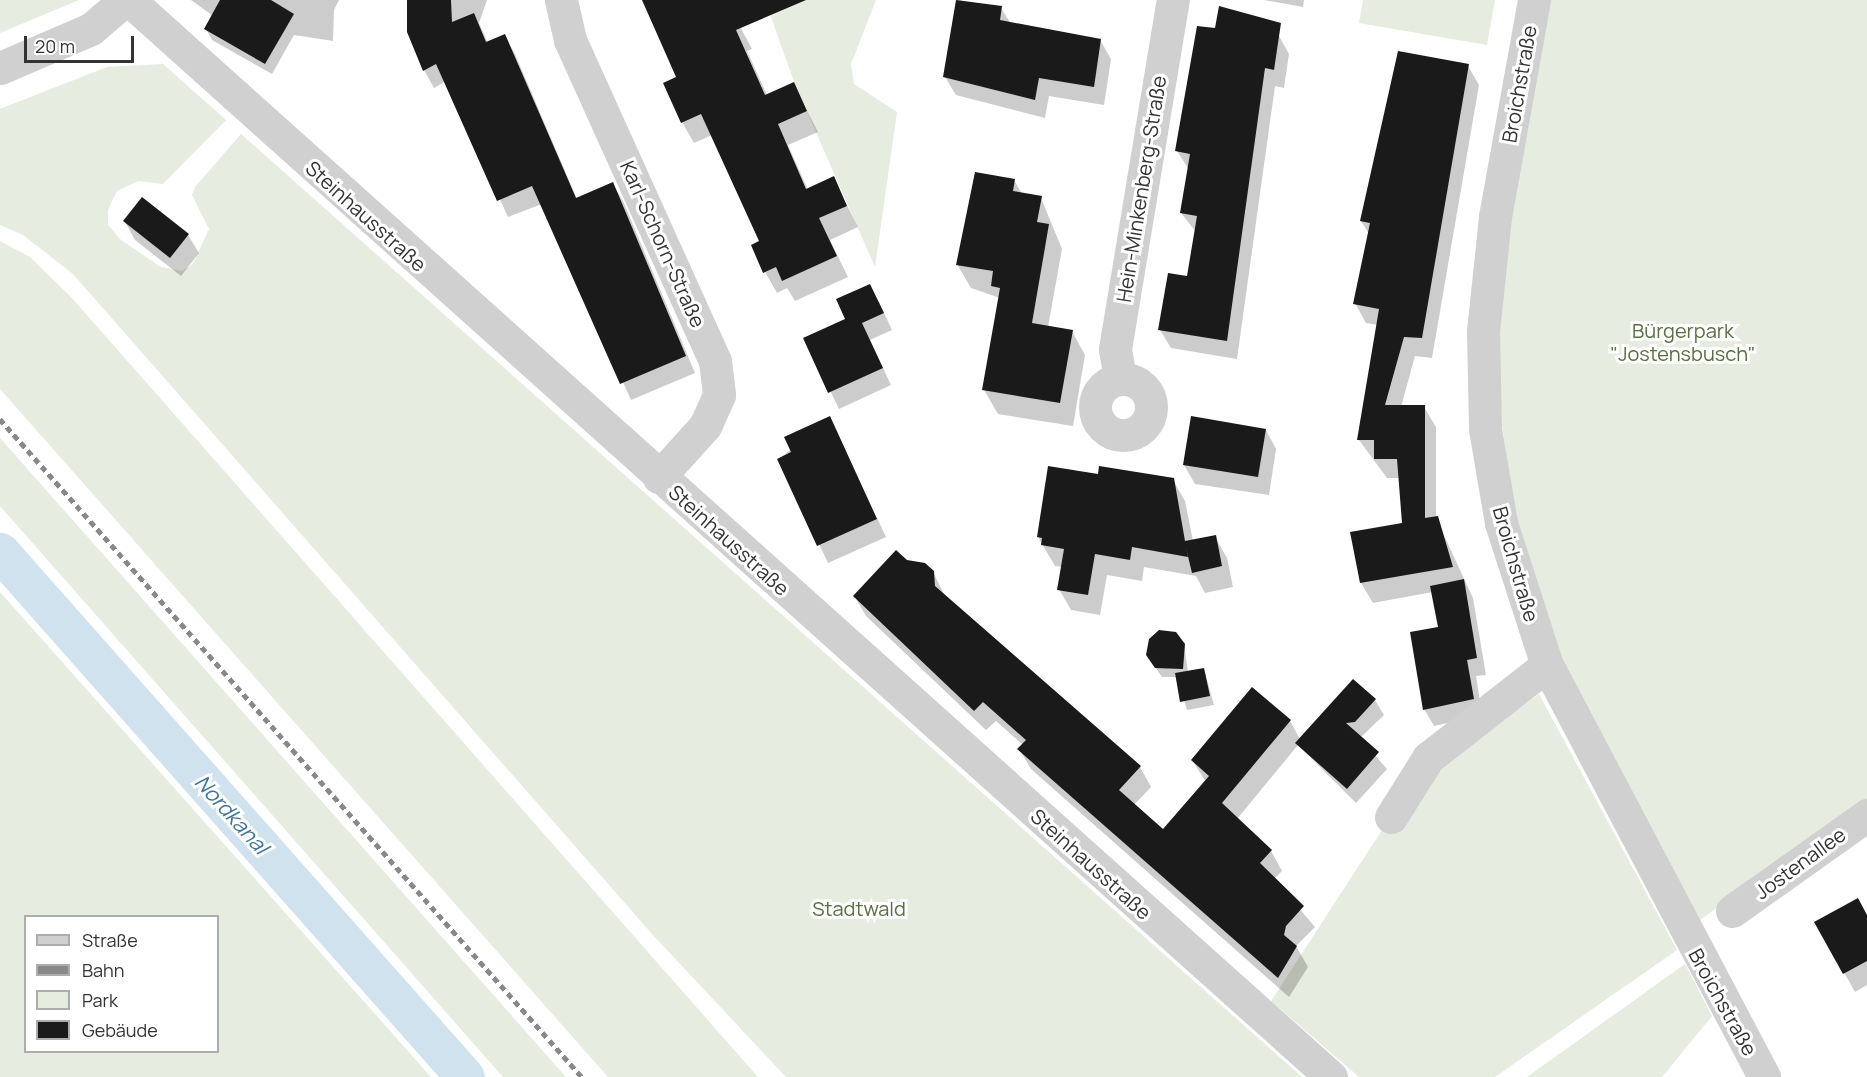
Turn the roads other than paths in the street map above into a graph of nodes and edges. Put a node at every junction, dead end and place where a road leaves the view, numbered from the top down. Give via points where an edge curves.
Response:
1 (127, 0) edge
2 (561, 0) edge
3 (1173, 0) edge
4 (1534, 0) edge
5 (0, 68) edge
6 (1120, 378) dead end
7 (659, 477) junction
8 (1547, 665) junction
9 (1867, 815) edge
10 (1391, 817) dead end
11 (1732, 911) dead end
12 (1331, 1077) edge
13 (1764, 1077) edge

1 - 5 street via 91,29
1 - 7 street, Steinhausstraße
2 - 7 street, Karl-Schorn-Straße via 570,40 716,361 719,394 705,426
3 - 6 street, Hein-Minkenberg-Straße via 1115,349
4 - 8 street, Broichstraße via 1495,217 1483,342 1485,429 1501,523
7 - 12 street, Steinhausstraße
8 - 10 street via 1428,758
8 - 13 street, Broichstraße
9 - 11 street, Jostenallee

